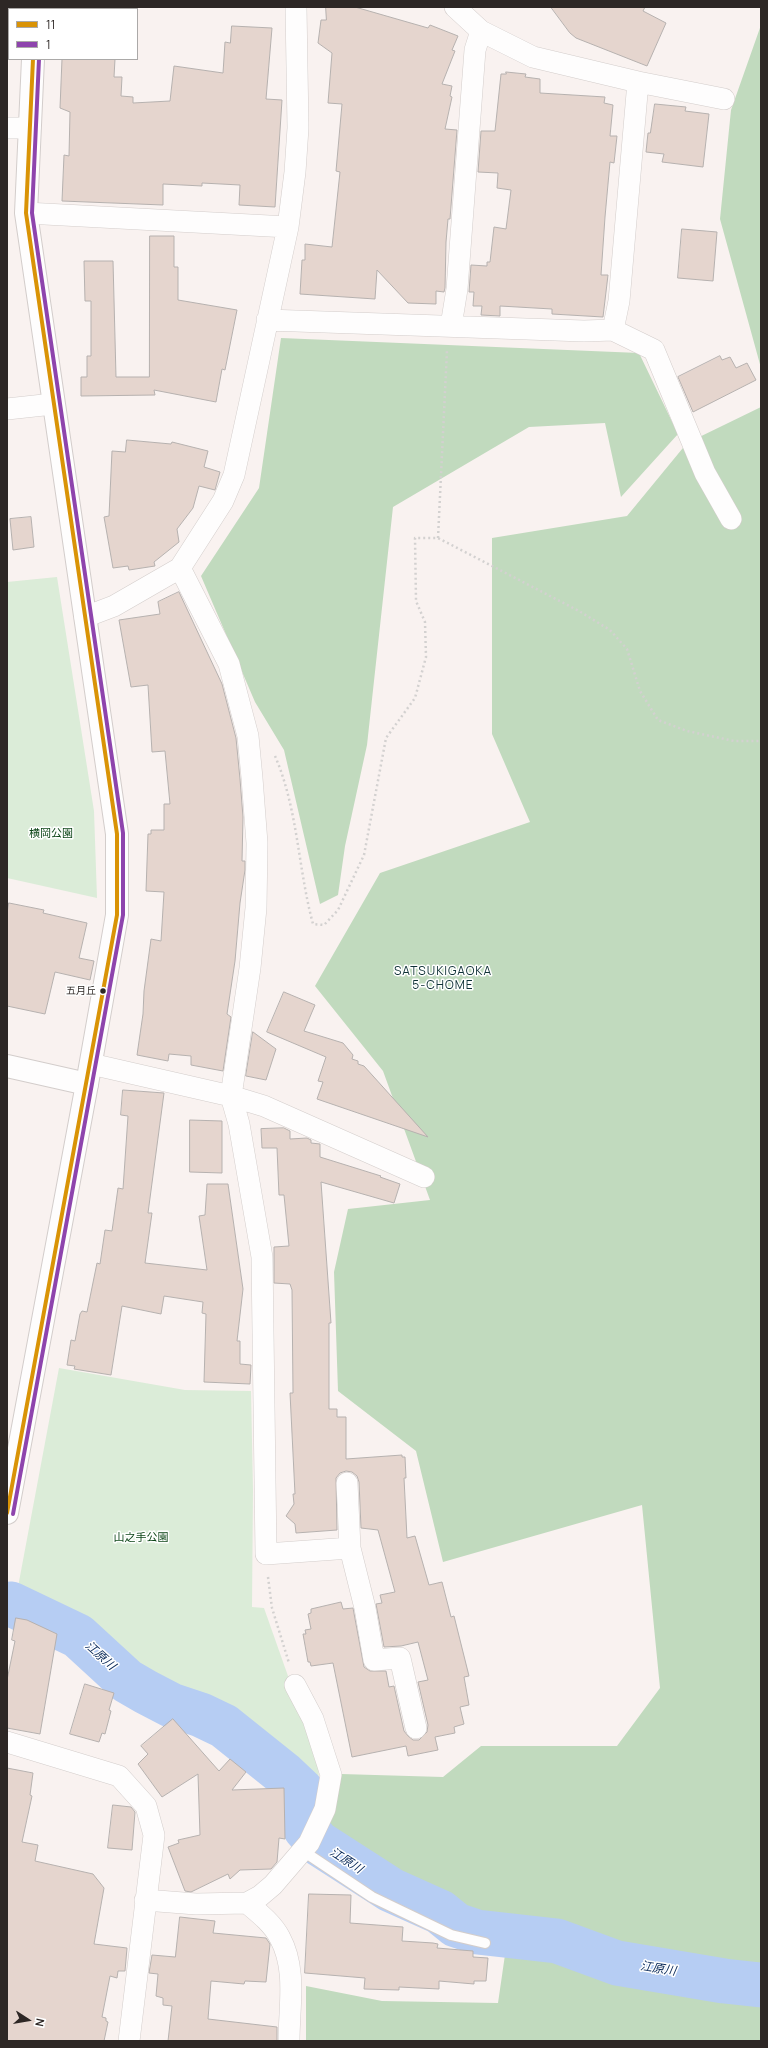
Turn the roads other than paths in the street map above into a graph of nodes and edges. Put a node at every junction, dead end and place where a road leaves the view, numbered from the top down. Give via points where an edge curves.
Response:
1 (296, 7) edge
2 (455, 7) edge
3 (481, 31) junction
4 (33, 60) edge
5 (638, 82) junction
6 (724, 99) dead end
7 (7, 128) edge
8 (30, 128) junction
9 (26, 213) junction
10 (288, 226) junction
11 (267, 320) junction
12 (451, 326) junction
13 (613, 330) junction
14 (53, 404) junction
15 (7, 409) edge
16 (731, 519) dead end
17 (180, 568) junction
18 (85, 616) junction
19 (7, 1066) edge
20 (89, 1074) junction
21 (231, 1096) junction
22 (424, 1177) dead end
23 (347, 1483) dead end
24 (7, 1512) edge
25 (350, 1548) junction
26 (295, 1685) road end
27 (416, 1728) dead end
28 (7, 1742) edge
29 (310, 1841) junction
30 (145, 1900) junction
31 (247, 1903) junction
32 (485, 1943) dead end
33 (129, 2041) edge
34 (289, 2041) edge

1 - 10 street via 298,128
2 - 3 street
3 - 5 street via 533,57
3 - 12 street via 475,50 457,288
4 - 8 main road
5 - 6 street
5 - 13 street via 619,301
7 - 8 street
8 - 9 main road
9 - 10 street
9 - 14 main road
10 - 11 street
11 - 12 street
11 - 17 street via 234,475 223,501
12 - 13 street via 584,332
13 - 16 street via 654,350 705,473
14 - 15 street
14 - 18 main road
17 - 18 street via 114,606
17 - 21 street via 229,664 248,736 257,843 256,908
18 - 20 main road via 117,834 117,915
19 - 20 main road
20 - 21 street
20 - 24 main road
21 - 22 street via 264,1106
21 - 25 street via 239,1124 262,1257 266,1554
23 - 25 street
25 - 27 street via 365,1608 374,1660 400,1658
26 - 29 street via 313,1719 331,1775 325,1809
28 - 30 street via 119,1776 146,1806 154,1835
29 - 31 street via 273,1886
29 - 32 lane via 372,1897 451,1935
30 - 31 street via 196,1904
30 - 33 street
31 - 34 street via 264,1917 280,1937 286,1953 290,1970

